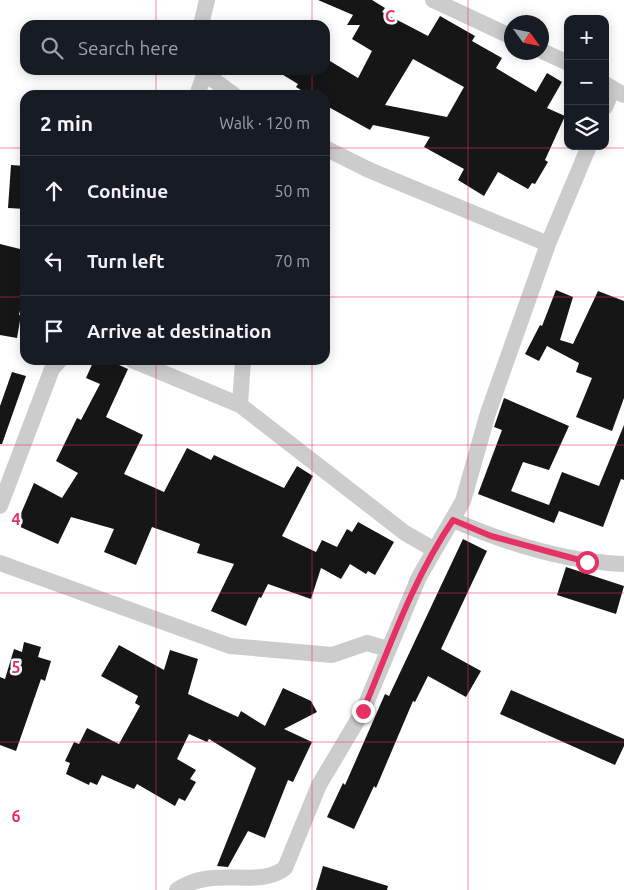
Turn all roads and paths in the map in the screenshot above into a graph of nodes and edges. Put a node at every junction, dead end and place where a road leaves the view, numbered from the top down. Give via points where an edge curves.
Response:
1 (207, 0) edge
2 (433, 0) edge
3 (202, 20) edge
4 (504, 33) edge
5 (549, 54) edge
6 (564, 62) edge
7 (205, 75) edge
8 (211, 75) edge
9 (199, 90) edge
10 (227, 90) edge
11 (614, 90) edge
12 (606, 105) edge
13 (330, 150) edge
14 (587, 150) edge
15 (548, 244) junction
16 (56, 365) edge
17 (144, 365) edge
18 (243, 365) edge
19 (240, 405) junction
20 (0, 506) edge
21 (453, 520) junction
22 (433, 549) junction
23 (0, 563) edge
24 (624, 564) edge
25 (388, 649) junction
26 (273, 886) edge
27 (177, 890) edge

1 - 3 street
2 - 4 street
5 - 6 street
7 - 9 street
8 - 10 street
11 - 12 street
13 - 15 street via 369,170
14 - 15 street
15 - 21 street via 488,413 463,502
16 - 20 street
17 - 19 street
18 - 19 street
19 - 22 street via 405,533
21 - 22 street
21 - 24 street via 527,547 587,562
22 - 25 street
23 - 25 street via 230,646 332,655 367,642
25 - 26 street via 363,711 319,785 285,868
26 - 27 street via 244,887 216,880 198,880

